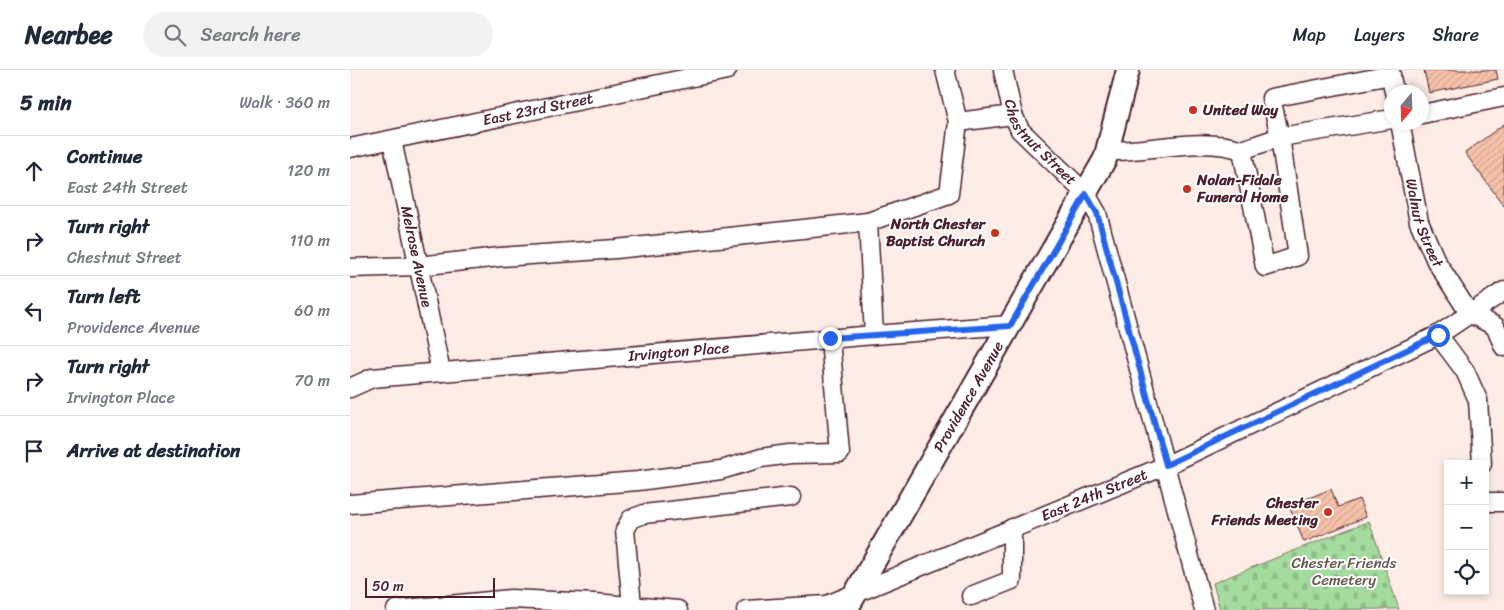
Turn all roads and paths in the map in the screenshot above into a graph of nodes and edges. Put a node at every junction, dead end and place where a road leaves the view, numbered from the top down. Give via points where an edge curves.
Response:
1 (728, 70) edge
2 (945, 70) edge
3 (1003, 70) edge
4 (1128, 70) edge
5 (1390, 72) edge
6 (1393, 85) edge
7 (1504, 97) edge
8 (1429, 113) edge
9 (1014, 115) junction
10 (1384, 120) edge
11 (958, 122) junction
12 (1402, 130) edge
13 (1280, 138) junction
14 (392, 140) junction
15 (350, 148) edge
16 (1242, 150) junction
17 (1107, 151) junction
18 (1086, 194) junction
19 (868, 222) junction
20 (418, 266) junction
21 (350, 268) edge
22 (1504, 291) edge
23 (1470, 313) junction
24 (1010, 326) junction
25 (874, 335) junction
26 (1438, 335) junction
27 (830, 338) junction
28 (1504, 347) edge
29 (441, 372) junction
30 (350, 388) edge
31 (1482, 460) edge
32 (1166, 465) junction
33 (791, 497) dead end
34 (1489, 502) edge
35 (1504, 502) edge
36 (350, 504) edge
37 (1012, 528) junction
38 (971, 596) dead end
39 (851, 601) edge
40 (479, 606) edge
41 (632, 606) junction
42 (396, 610) edge
43 (678, 610) edge
44 (746, 610) edge
45 (1204, 610) edge

1 - 14 street, East 23rd Street
2 - 11 street
3 - 9 street, Chestnut Street
4 - 17 main road, Providence Avenue
5 - 6 street
5 - 13 street via 1271,98
7 - 8 street
9 - 11 street
9 - 18 street, Chestnut Street via 1020,130 1029,140
10 - 13 street
11 - 19 street via 949,194
12 - 23 street, Walnut Street via 1419,222 1436,261
13 - 16 street
13 - 16 street via 1298,256 1265,267
14 - 15 street, East 23rd Street
14 - 20 street, Melrose Avenue
16 - 17 street via 1226,145 1207,145
17 - 18 main road, Providence Avenue
18 - 24 main road, Providence Avenue
18 - 32 street, Chestnut Street via 1097,213
19 - 20 street
19 - 25 street
20 - 21 street
20 - 29 street, Melrose Avenue
22 - 23 street, East 24th Street
23 - 26 street, East 24th Street
23 - 28 street via 1495,326
24 - 25 street, Irvington Place
24 - 39 main road, Providence Avenue
25 - 27 street, Irvington Place
26 - 31 street via 1464,371 1478,400
26 - 32 street, East 24th Street
27 - 29 street, Irvington Place
27 - 36 street via 840,453 761,458 721,470 638,481
29 - 30 street, Irvington Place via 372,378
32 - 37 street, East 24th Street
32 - 45 street, Chestnut Street
33 - 41 street via 631,518 625,530
34 - 35 street
37 - 38 street via 1012,580
37 - 39 street, East 24th Street
39 - 44 street, East 24th Street
40 - 41 street via 511,599
40 - 42 street
41 - 43 street

